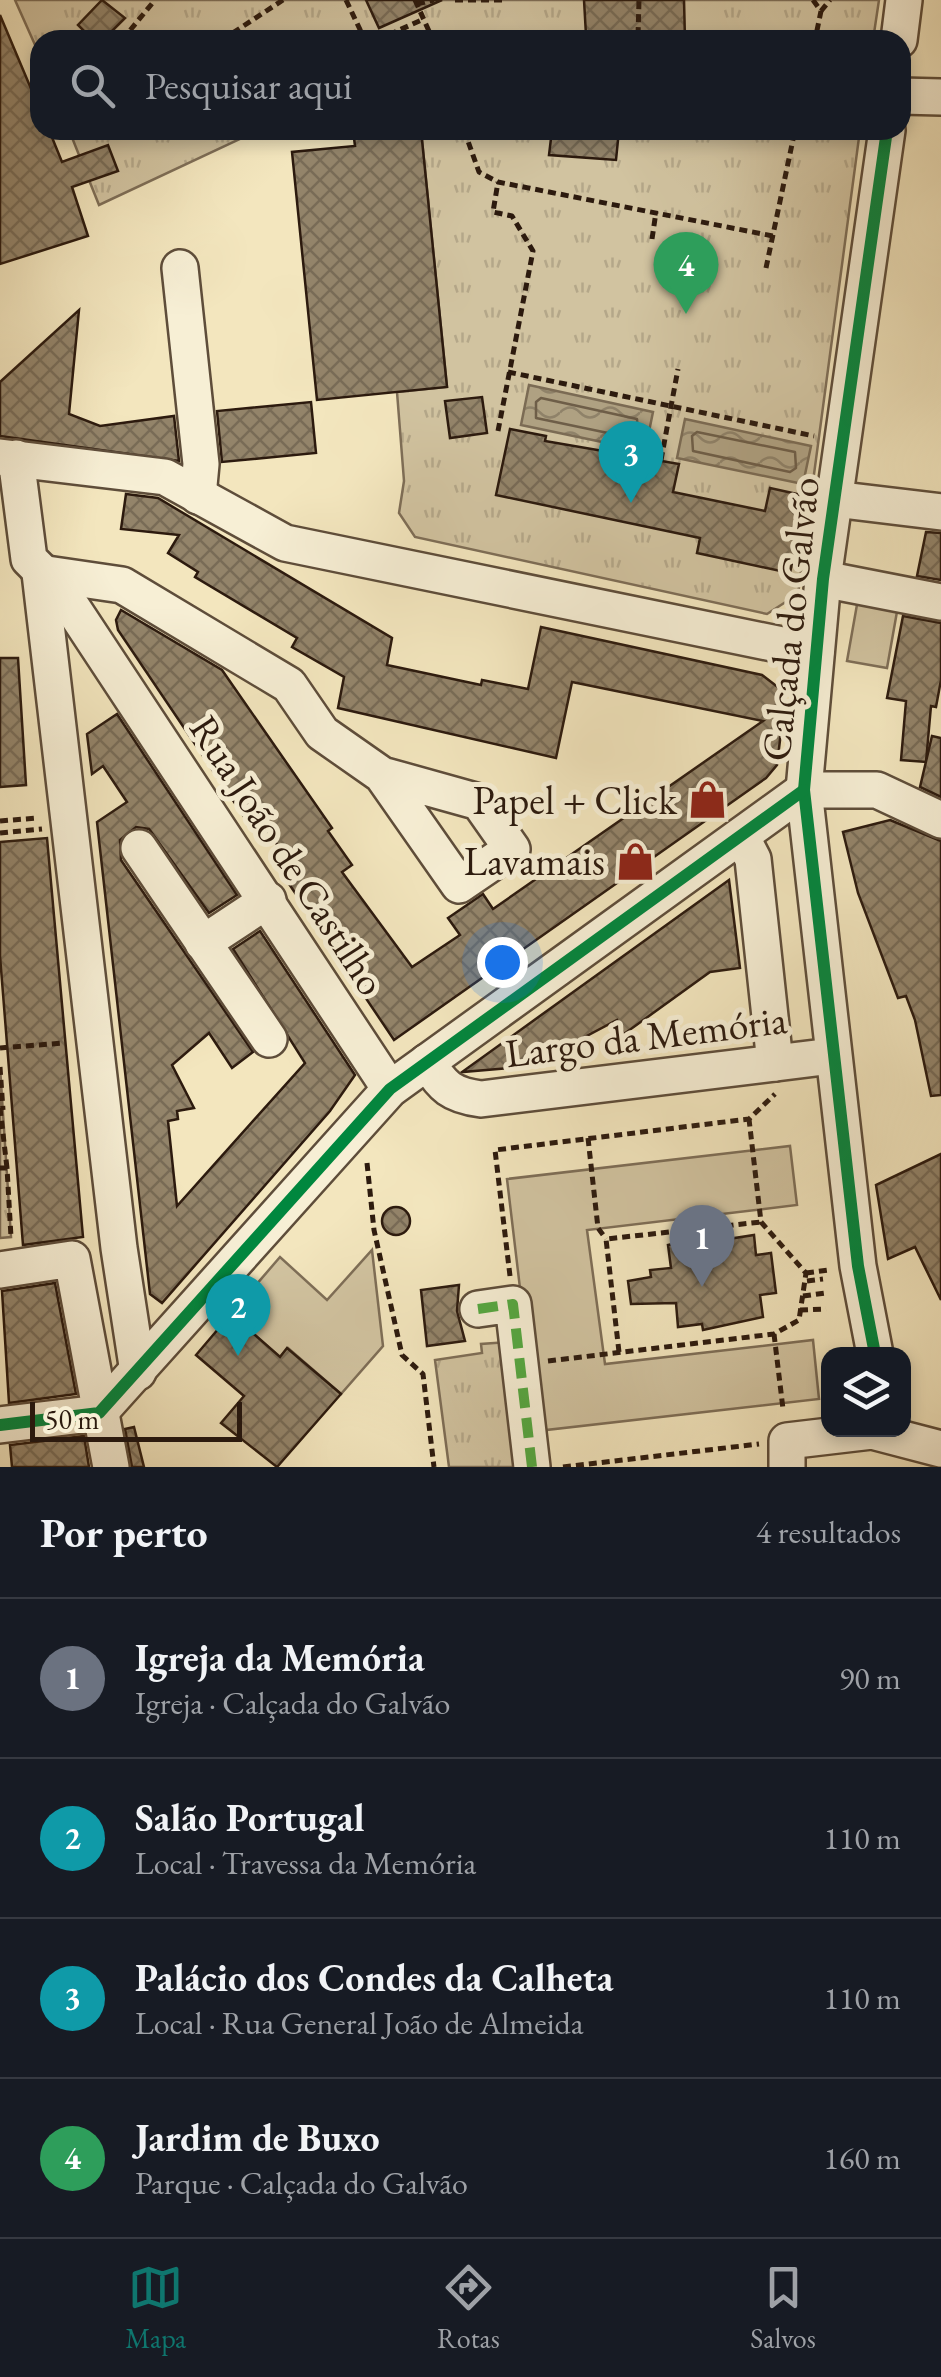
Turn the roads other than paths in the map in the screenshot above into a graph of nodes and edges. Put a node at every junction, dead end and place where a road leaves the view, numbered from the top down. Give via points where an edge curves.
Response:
1 (904, 0) edge
2 (900, 30) edge
3 (911, 96) edge
4 (941, 96) edge
5 (886, 140) edge
6 (180, 268) dead end
7 (8, 458) edge
8 (198, 496) junction
9 (834, 499) junction
10 (941, 512) edge
11 (40, 574) junction
12 (824, 578) junction
13 (941, 602) edge
14 (816, 652) junction
15 (114, 669) junction
16 (55, 690) junction
17 (382, 775) dead end
18 (804, 790) junction
19 (941, 820) edge
20 (741, 836) junction
21 (139, 848) dead end
22 (268, 900) junction
23 (203, 943) junction
24 (268, 1040) dead end
25 (832, 1056) junction
26 (427, 1062) junction
27 (775, 1063) junction
28 (390, 1089) junction
29 (6, 1254) edge
30 (478, 1309) dead end
31 (874, 1347) edge
32 (138, 1372) junction
33 (99, 1413) junction
34 (0, 1424) edge
35 (894, 1444) edge
36 (941, 1450) edge
37 (787, 1454) edge
38 (111, 1467) edge
39 (532, 1467) edge

1 - 2 street
3 - 4 street
5 - 9 street, Calçada do Galvão
6 - 8 street
7 - 8 street via 166,478
7 - 11 street, Rua João de Castilho via 29,559
8 - 14 street via 284,543
9 - 10 street
9 - 12 street, Calçada do Galvão
11 - 15 street, Rua João de Castilho via 62,592
11 - 16 street
11 - 17 street via 122,585 289,685 322,734
12 - 13 street
12 - 14 street, Calçada do Galvão
14 - 18 street, Calçada do Galvão
15 - 16 street via 78,670
15 - 22 street, Rua João de Castilho
16 - 32 street
18 - 19 street via 878,790
18 - 20 street
18 - 25 street, Calçada do Galvão
20 - 26 street
20 - 27 street via 753,859
21 - 23 street
22 - 23 street
22 - 28 street, Rua João de Castilho
23 - 24 street
25 - 27 street, Largo da Memória
25 - 31 street, Calçada do Galvão
26 - 27 street, Largo da Memória via 444,1088 481,1100
26 - 28 street
28 - 32 street
29 - 33 street via 72,1259
30 - 39 street via 513,1304
32 - 33 street
33 - 34 street
33 - 38 street
35 - 36 street
35 - 37 street via 872,1430

